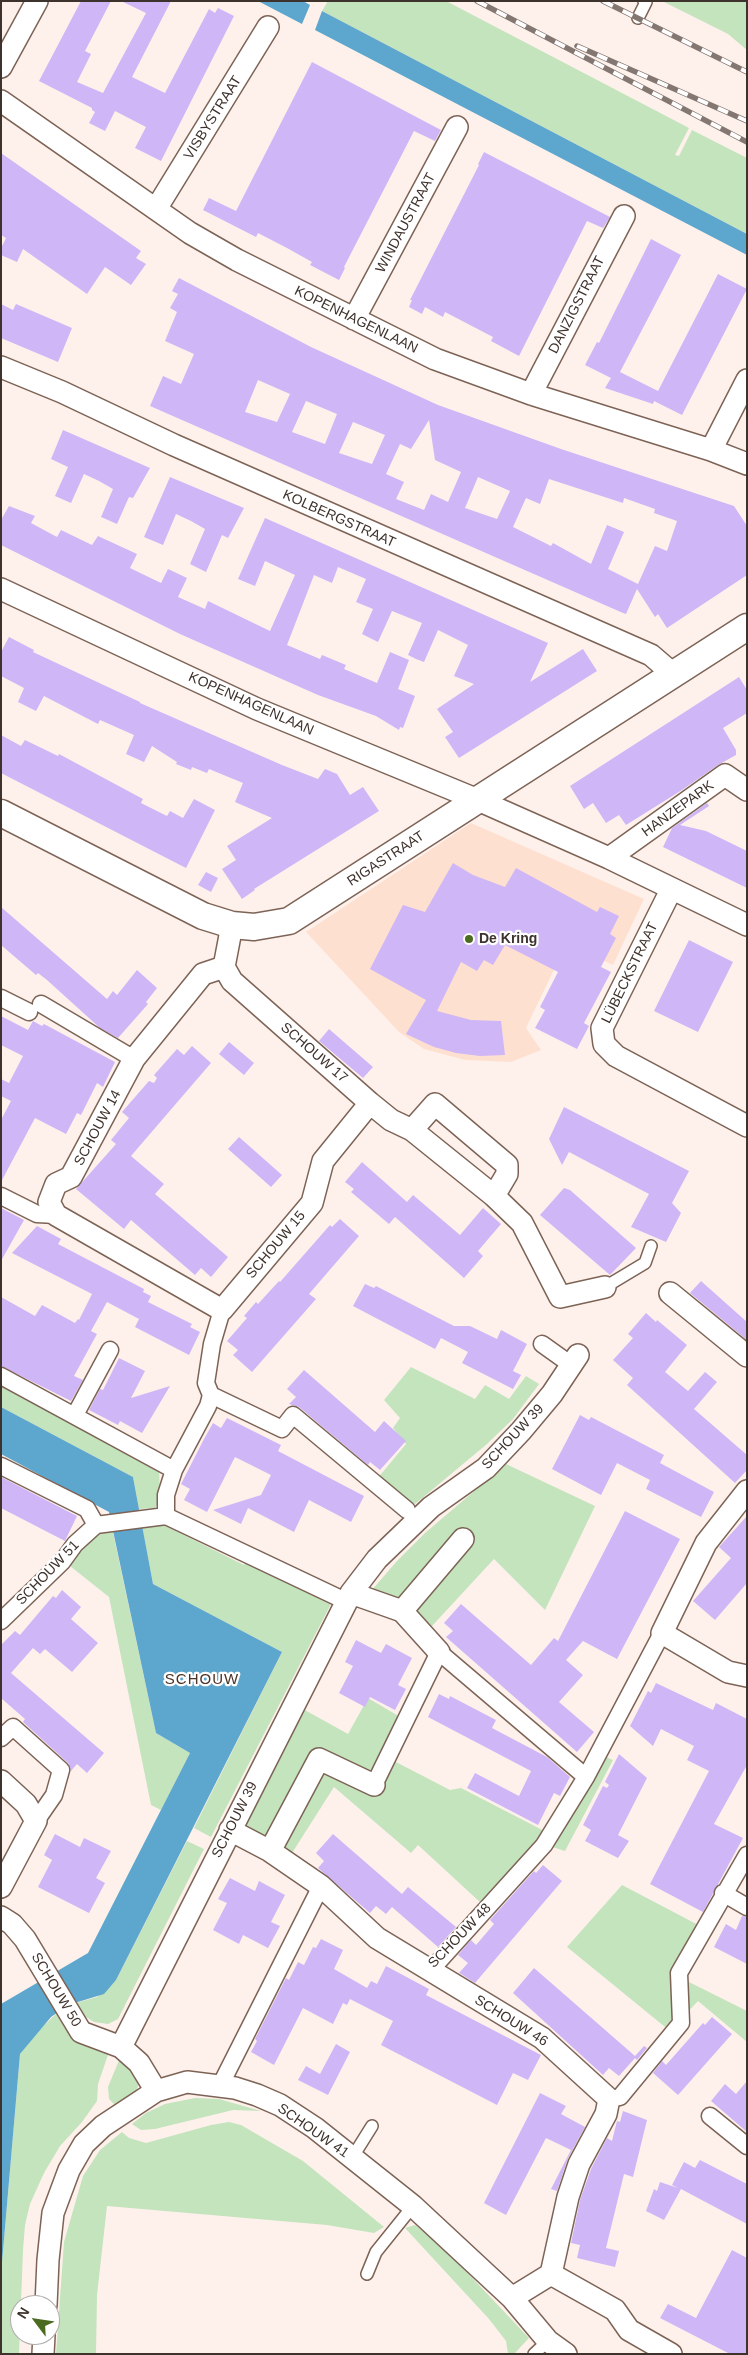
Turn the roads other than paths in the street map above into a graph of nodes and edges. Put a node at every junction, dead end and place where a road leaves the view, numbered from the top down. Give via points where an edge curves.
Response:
1 (37, 1) edge
2 (644, 1) edge
3 (638, 18) dead end
4 (268, 27) dead end
5 (1, 67) edge
6 (1, 101) edge
7 (457, 127) dead end
8 (156, 209) junction
9 (624, 216) dead end
10 (354, 319) junction
11 (1, 367) edge
12 (747, 380) edge
13 (531, 394) junction
14 (712, 450) junction
15 (747, 464) edge
16 (1, 589) edge
17 (747, 627) edge
18 (673, 674) junction
19 (747, 790) edge
20 (478, 800) junction
21 (1, 813) edge
22 (609, 858) junction
23 (671, 890) junction
24 (232, 925) junction
25 (747, 925) edge
26 (224, 967) junction
27 (1, 998) edge
28 (134, 1059) junction
29 (370, 1103) junction
30 (747, 1126) edge
31 (412, 1130) junction
32 (1, 1196) edge
33 (494, 1196) junction
34 (56, 1215) junction
35 (651, 1246) dead end
36 (605, 1287) joint
37 (670, 1293) dead end
38 (222, 1310) junction
39 (542, 1344) dead end
40 (110, 1350) dead end
41 (747, 1356) edge
42 (570, 1357) joint
43 (1, 1376) edge
44 (211, 1395) junction
45 (74, 1415) junction
46 (1, 1466) edge
47 (174, 1470) junction
48 (747, 1491) edge
49 (408, 1510) dead end
50 (159, 1516) junction
51 (100, 1524) junction
52 (464, 1539) dead end
53 (344, 1595) junction
54 (402, 1611) junction
55 (1, 1621) edge
56 (662, 1633) junction
57 (439, 1652) junction
58 (747, 1676) edge
59 (2, 1735) edge
60 (586, 1777) junction
61 (1, 1781) edge
62 (374, 1785) joint
63 (36, 1821) junction
64 (230, 1830) junction
65 (270, 1851) junction
66 (747, 1855) edge
67 (1, 1886) edge
68 (321, 1886) junction
69 (723, 1893) junction
70 (747, 1907) edge
71 (1, 1917) edge
72 (430, 1972) junction
73 (121, 2047) junction
74 (220, 2086) junction
75 (156, 2091) junction
76 (609, 2099) junction
77 (710, 2116) dead end
78 (372, 2126) dead end
79 (747, 2146) edge
80 (352, 2158) junction
81 (413, 2206) junction
82 (367, 2274) dead end
83 (551, 2274) junction
84 (46, 2295) edge
85 (512, 2298) junction
86 (541, 2347) edge
87 (566, 2354) edge
88 (671, 2354) edge

1 - 5 street
2 - 3 lane
4 - 8 street, VISBYSTRAAT
6 - 8 street, KOPENHAGENLAAN
7 - 10 street, WINDAUSTRAAT
8 - 10 street, KOPENHAGENLAAN via 237,260
9 - 13 street, DANZIGSTRAAT
10 - 13 street, KOPENHAGENLAAN via 435,359
11 - 18 street, KOLBERGSTRAAT via 650,655
12 - 14 street
13 - 14 street, KOPENHAGENLAAN
14 - 15 street, KOPENHAGENLAAN
16 - 20 street, KOPENHAGENLAAN via 257,709
17 - 18 street, RIGASTRAAT
18 - 20 street, RIGASTRAAT
19 - 22 street, HANZEPARK via 725,775
20 - 22 street
20 - 24 street, RIGASTRAAT via 288,921 254,927
21 - 24 street, RIGASTRAAT via 203,916
22 - 23 street
23 - 25 street
23 - 30 street, LÜBECKSTRAAT via 602,1028 604,1044 616,1056
24 - 26 street
26 - 28 street, SCHOUW 14 via 203,974
26 - 29 street, SCHOUW 17 via 232,981
27 - 28 street via 35,1008
28 - 34 street, SCHOUW 14 via 71,1177 56,1184 49,1202
29 - 31 street, SCHOUW 17 via 391,1120
29 - 38 street, SCHOUW 15 via 323,1161 312,1203
31 - 33 street, SCHOUW 17
31 - 33 street via 435,1104 506,1166 507,1174
32 - 34 street via 37,1214
33 - 36 street, SCHOUW 17 via 522,1223 560,1297
34 - 38 street
35 - 36 lane, SCHOUW 17 via 645,1263
37 - 41 street
38 - 44 street, SCHOUW 15 via 206,1383
39 - 42 street
40 - 45 street
42 - 53 street, SCHOUW 39 via 552,1394 486,1468 431,1507 377,1558
43 - 45 street
44 - 47 street, SCHOUW 15
44 - 49 street via 282,1429 293,1416
45 - 47 street
46 - 51 street via 88,1509
47 - 50 street, SCHOUW 15
48 - 56 street via 706,1543
50 - 51 street
50 - 53 street
51 - 55 street, SCHOUW 51 via 75,1544 62,1562
52 - 54 street
53 - 54 street
53 - 64 street, SCHOUW 39
54 - 57 street
56 - 58 street via 728,1672
56 - 60 street
57 - 60 street
57 - 62 street
59 - 63 street via 13,1727 61,1770 54,1795
60 - 72 street, SCHOUW 48 via 544,1845
61 - 63 street via 26,1804
62 - 65 street via 319,1759
63 - 67 street
64 - 65 street, SCHOUW 48
64 - 73 street, SCHOUW 39
65 - 68 street, SCHOUW 48
66 - 69 street
68 - 72 street, SCHOUW 48 via 377,1938
68 - 74 street
69 - 70 street
69 - 76 street via 679,1973 681,2023 620,2096
71 - 73 street, SCHOUW 50 via 12,1924 24,1939 81,2032
72 - 76 street, SCHOUW 46 via 542,2038
73 - 75 street via 139,2063
74 - 75 street, SCHOUW 41 via 187,2082
74 - 80 street, SCHOUW 41 via 235,2088 280,2105
75 - 84 street, SCHOUW 41 via 103,2126 84,2144 69,2170 54,2213
76 - 83 street via 606,2114 579,2164 568,2197
77 - 79 street
78 - 80 lane
80 - 81 street, SCHOUW 41
81 - 82 lane via 376,2252
81 - 85 street, SCHOUW 41
83 - 85 street
83 - 88 street via 615,2310 629,2330
85 - 86 street, SCHOUW 41
86 - 87 street, SCHOUW 41

